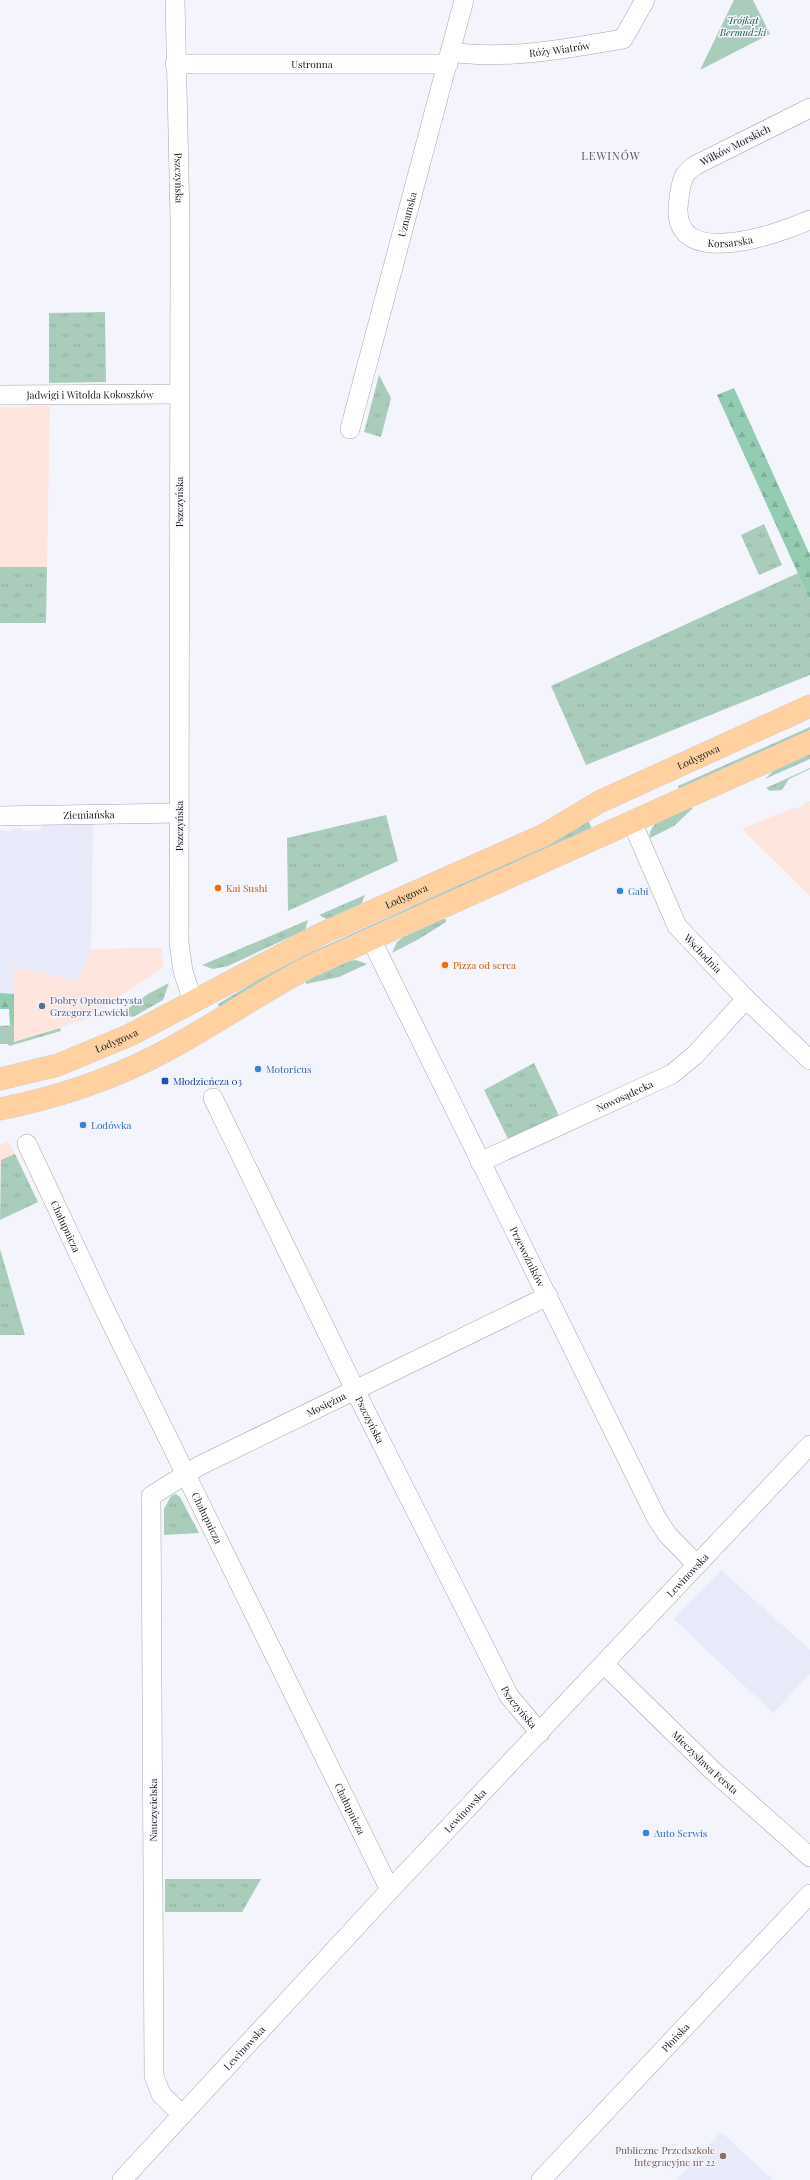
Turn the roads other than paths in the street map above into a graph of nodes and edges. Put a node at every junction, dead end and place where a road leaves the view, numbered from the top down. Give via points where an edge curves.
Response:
1 (175, 0) edge
2 (464, 0) edge
3 (645, 0) edge
4 (449, 58) junction
5 (175, 64) junction
6 (810, 108) edge
7 (679, 200) joint
8 (810, 220) edge
9 (0, 394) edge
10 (180, 394) junction
11 (350, 429) dead end
12 (810, 706) edge
13 (810, 742) edge
14 (633, 786) junction
15 (179, 813) junction
16 (0, 816) edge
17 (632, 822) junction
18 (371, 940) junction
19 (746, 999) junction
20 (193, 1002) junction
21 (810, 1060) edge
22 (0, 1079) edge
23 (213, 1098) dead end
24 (0, 1109) edge
25 (28, 1144) dead end
26 (480, 1162) junction
27 (548, 1296) junction
28 (356, 1390) junction
29 (810, 1444) edge
30 (185, 1473) junction
31 (151, 1496) joint
32 (697, 1565) junction
33 (604, 1664) junction
34 (540, 1733) junction
35 (810, 1857) edge
36 (390, 1890) junction
37 (810, 1894) edge
38 (182, 2115) junction
39 (122, 2180) edge
40 (541, 2180) edge

1 - 5 street, Pszczyńska
2 - 4 street, Uznamska
3 - 4 street, Róży Wiatrów via 623,39 572,48
4 - 5 street, Ustronna
4 - 11 street, Uznamska
5 - 10 street, Pszczyńska via 180,219
6 - 7 street, Wilków Morskich via 696,164 685,174
7 - 8 street, Korsarska via 678,214 683,227 693,240 707,244 724,244 790,229
9 - 10 street, Jadwigi i Witolda Kokoszków
10 - 15 street, Pszczyńska
12 - 14 main road, Łodygowa
13 - 17 main road
14 - 17 main road
14 - 20 main road, Łodygowa via 599,802 544,835 321,934
15 - 16 street, Ziemiańska
15 - 20 street, Pszczyńska via 179,943 183,971
17 - 18 main road
17 - 19 street, Wschodnia via 677,926
18 - 24 main road via 292,976 186,1039 120,1072 46,1100
18 - 26 street, Przewoźników
19 - 21 street, Wschodnia
19 - 26 street, Nowosądecka via 695,1056 672,1074
20 - 22 main road, Łodygowa via 87,1054 58,1065
23 - 28 street, Pszczyńska
25 - 30 street, Chałupnicza
26 - 27 street, Przewoźników
27 - 28 street, Mosiężna
27 - 32 street, Przewoźników via 656,1517 667,1534
28 - 30 street, Mosiężna
28 - 34 street, Pszczyńska via 509,1696
29 - 32 street, Lewinowska
30 - 31 street, Mosiężna
30 - 36 street, Chałupnicza
31 - 38 street, Nauczycielska via 154,2076 161,2094
32 - 33 street, Lewinowska
33 - 34 street, Lewinowska
33 - 35 street, Mieczysława Fersta via 712,1770
34 - 36 street, Lewinowska
36 - 38 street, Lewinowska
37 - 40 street, Płońska
38 - 39 street, Lewinowska

